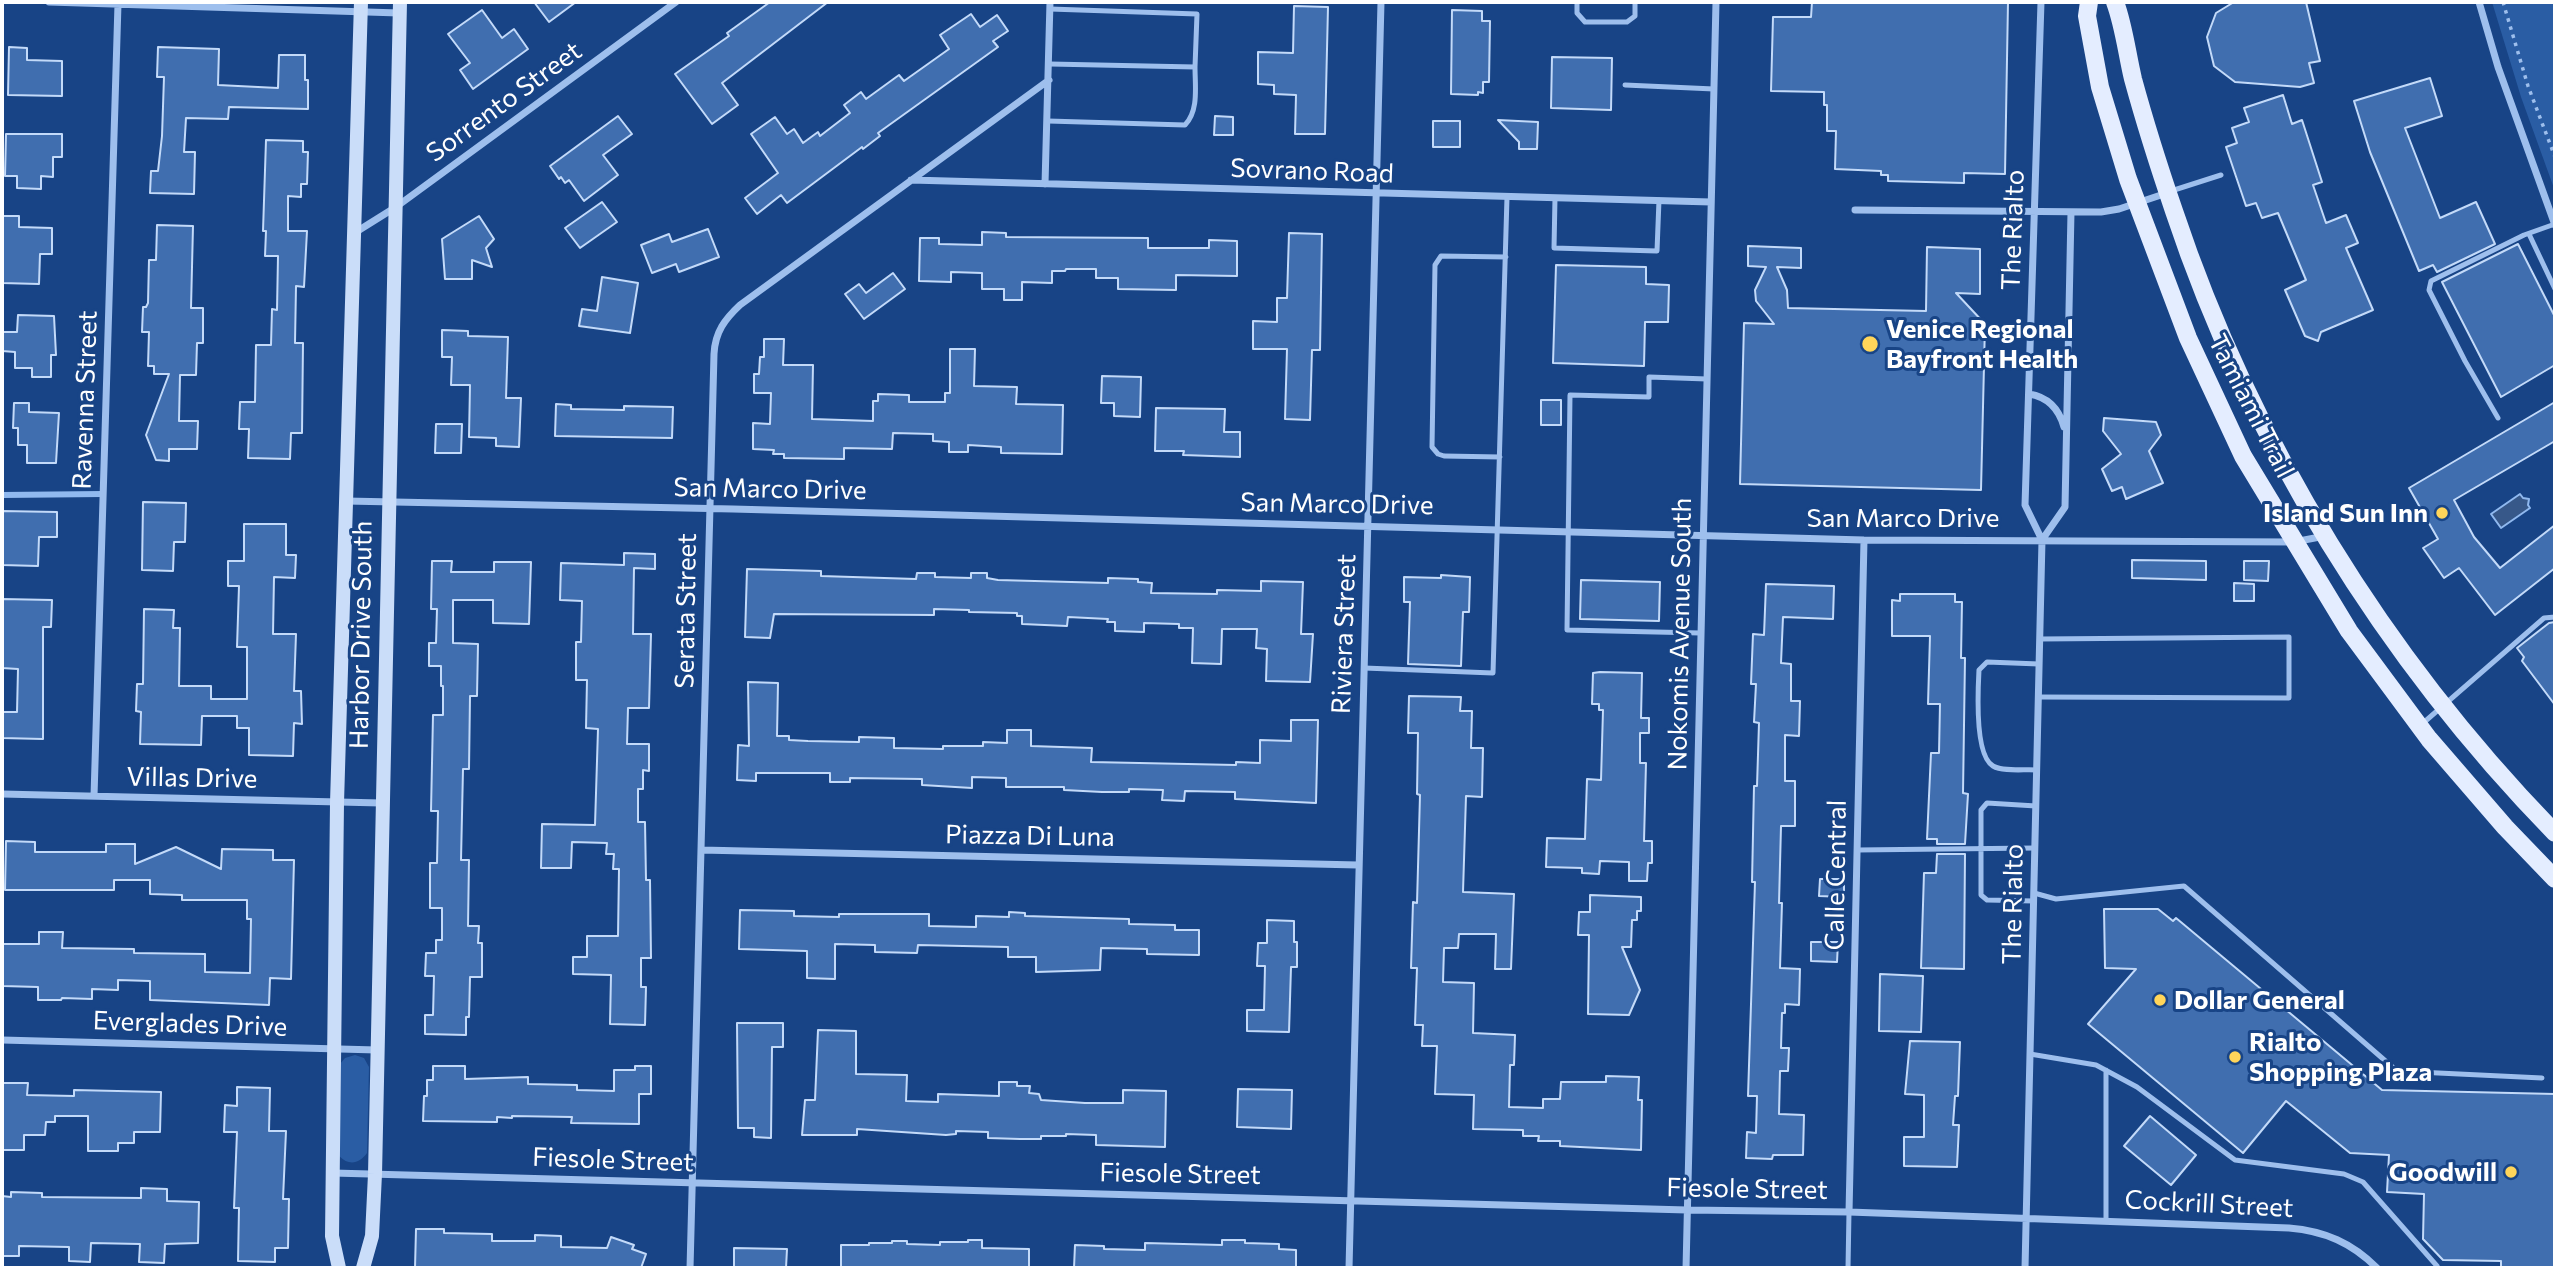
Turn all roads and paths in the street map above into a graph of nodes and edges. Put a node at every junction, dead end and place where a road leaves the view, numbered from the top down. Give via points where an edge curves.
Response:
1 (49, 2) edge
2 (59, 2) edge
3 (676, 2) edge
4 (1381, 2) edge
5 (1577, 2) edge
6 (1635, 2) edge
7 (1716, 2) edge
8 (2041, 2) edge
9 (2089, 2) edge
10 (2115, 2) edge
11 (2479, 2) edge
12 (2503, 2) edge
13 (118, 4) junction
14 (1050, 5) edge
15 (361, 6) edge
16 (400, 7) edge
17 (1049, 64) junction
18 (1195, 67) junction
19 (1049, 80) junction
20 (1625, 85) dead end
21 (1714, 89) junction
22 (1048, 121) junction
23 (2555, 157) edge
24 (2221, 175) dead end
25 (911, 180) junction
26 (1045, 184) junction
27 (2168, 192) junction
28 (1376, 194) junction
29 (1507, 197) junction
30 (1555, 198) junction
31 (1659, 200) junction
32 (1711, 202) junction
33 (2136, 203) junction
34 (396, 207) junction
35 (1855, 210) dead end
36 (2035, 211) junction
37 (2071, 212) junction
38 (2555, 225) edge
39 (355, 232) junction
40 (2529, 234) junction
41 (1506, 257) junction
42 (2555, 289) edge
43 (1707, 379) junction
44 (2029, 394) junction
45 (2498, 418) dead end
46 (2067, 438) junction
47 (1500, 457) junction
48 (345, 501) junction
49 (388, 501) junction
50 (710, 509) junction
51 (1368, 526) junction
52 (1497, 529) junction
53 (1569, 531) junction
54 (1703, 536) junction
55 (2327, 536) junction
56 (1864, 540) junction
57 (2042, 540) junction
58 (2294, 542) junction
59 (2555, 617) edge
60 (1700, 633) junction
61 (2040, 639) junction
62 (2039, 664) junction
63 (1364, 668) junction
64 (2039, 696) junction
65 (2444, 706) junction
66 (2420, 726) junction
67 (2037, 770) junction
68 (2, 794) edge
69 (94, 796) junction
70 (337, 803) junction
71 (382, 803) junction
72 (2036, 806) junction
73 (2555, 833) edge
74 (2035, 848) junction
75 (1981, 849) junction
76 (701, 850) junction
77 (1857, 850) junction
78 (1358, 865) junction
79 (2555, 878) edge
80 (2034, 897) junction
81 (2, 1040) edge
82 (335, 1049) junction
83 (377, 1050) junction
84 (2030, 1054) junction
85 (2106, 1070) junction
86 (2542, 1078) dead end
87 (333, 1173) junction
88 (375, 1174) junction
89 (692, 1183) junction
90 (1351, 1200) junction
91 (1687, 1210) junction
92 (1849, 1212) junction
93 (2026, 1218) junction
94 (2106, 1221) junction
95 (339, 1268) edge
96 (363, 1268) edge
97 (690, 1268) edge
98 (1349, 1268) edge
99 (1686, 1268) edge
100 (1848, 1268) edge
101 (2025, 1268) edge
102 (2378, 1268) edge
103 (2438, 1268) edge

1 - 2 street
2 - 13 street
3 - 34 street, Sorrento Street
4 - 28 street, Riviera Street
5 - 6 lane via 1577,13 1585,22 1627,22 1635,16
7 - 21 street, Nokomis Avenue South
8 - 36 street, The Rialto
9 - 33 main road, Tamiami Trail via 2087,16 2100,87
10 - 27 main road, Tamiami Trail
11 - 38 street
12 - 23 path
13 - 15 street
13 - 69 street, Ravenna Street
14 - 17 street
14 - 18 lane via 1197,14
15 - 16 street
15 - 39 street, Harbor Drive South
16 - 34 street, Harbor Drive South
17 - 18 lane
17 - 19 street
18 - 22 lane via 1194,110 1185,125
19 - 22 street
19 - 25 street, Serata Street
20 - 21 lane
21 - 32 street, Nokomis Avenue South
22 - 26 street
24 - 27 lane
25 - 26 street, Sovrano Road
25 - 50 street, Serata Street via 740,305 721,326 714,344
26 - 28 street, Sovrano Road
27 - 33 street
27 - 55 main road, Tamiami Trail via 2226,344 2265,427
28 - 29 street, Sovrano Road
28 - 51 street, Riviera Street
29 - 30 street, Sovrano Road
29 - 41 lane
30 - 31 street, Sovrano Road
30 - 31 lane via 1554,248 1657,251
31 - 32 street, Sovrano Road
32 - 43 street, Nokomis Avenue South
33 - 37 street via 2101,212
33 - 58 main road, Tamiami Trail via 2201,370 2243,456
34 - 39 street, Sorrento Street
34 - 49 street, Harbor Drive South
35 - 36 street
36 - 37 street
36 - 44 street, The Rialto
37 - 46 street
38 - 40 lane
39 - 48 street, Harbor Drive South
40 - 42 lane
40 - 45 lane via 2431,281 2429,290
41 - 47 lane
41 - 47 lane via 1441,256 1434,265 1432,447 1444,456
43 - 53 lane via 1649,377 1649,397 1570,395
43 - 54 street, Nokomis Avenue South
44 - 46 street via 2051,403
44 - 57 street, The Rialto via 2025,505
46 - 57 street via 2065,508
47 - 52 lane
48 - 49 street, San Marco Drive
48 - 70 street, Harbor Drive South
49 - 50 street, San Marco Drive
49 - 71 street, Harbor Drive South
50 - 51 street, San Marco Drive
50 - 76 street, Serata Street
51 - 52 street, San Marco Drive
51 - 63 street, Riviera Street
52 - 53 street, San Marco Drive
52 - 63 lane via 1493,673
53 - 54 street, San Marco Drive
53 - 60 lane via 1567,630
54 - 56 street, San Marco Drive
54 - 60 street, Nokomis Avenue South
55 - 58 street, San Marco Drive
55 - 65 main road, Tamiami Trail
56 - 57 street, San Marco Drive
56 - 77 street, Calle Central
57 - 58 street, San Marco Drive
57 - 61 street, The Rialto
58 - 66 main road, Tamiami Trail via 2349,631
59 - 65 lane via 2544,618
60 - 91 street, Nokomis Avenue South
61 - 62 street, The Rialto
61 - 64 lane via 2289,637 2289,698
62 - 64 street, The Rialto
62 - 67 lane via 1987,662 1979,670 1977,721 1987,760 1994,767
63 - 78 street, Riviera Street
64 - 67 street, The Rialto
65 - 66 lane
65 - 73 main road, Tamiami Trail
66 - 79 main road, Tamiami Trail via 2505,827
67 - 72 street, The Rialto
68 - 69 street, Villas Drive
69 - 70 street, Villas Drive
70 - 71 street, Villas Drive
70 - 82 street, Harbor Drive South
71 - 83 street, Harbor Drive South
72 - 74 street, The Rialto
72 - 75 lane via 1987,803 1980,810
74 - 75 lane
74 - 80 street, The Rialto
75 - 77 lane
75 - 80 lane via 1981,895 1987,900
76 - 78 street, Piazza Di Luna
76 - 89 street, Serata Street
77 - 92 street, Calle Central
78 - 90 street, Riviera Street
80 - 84 street, The Rialto
80 - 86 lane via 2056,899 2183,886 2397,1071
81 - 82 street, Everglades Drive
82 - 83 street, Everglades Drive
82 - 87 street, Harbor Drive South
83 - 88 street, Harbor Drive South
84 - 85 lane
84 - 93 street, The Rialto
85 - 94 lane
85 - 103 lane via 2137,1087 2235,1160 2344,1174 2362,1182
87 - 88 street, Fiesole Street
87 - 95 street, Harbor Drive South via 332,1236
88 - 89 street, Fiesole Street
88 - 96 street, Harbor Drive South via 372,1236
89 - 90 street, Fiesole Street
89 - 97 street, Serata Street
90 - 91 street, Fiesole Street
90 - 98 street, Riviera Street
91 - 92 street, Fiesole Street
91 - 99 street, Nokomis Avenue South
92 - 93 street, Fiesole Street
92 - 100 lane
93 - 94 street, Cockrill Street
93 - 101 street, The Rialto
94 - 102 street, Cockrill Street via 2312,1230 2352,1246

